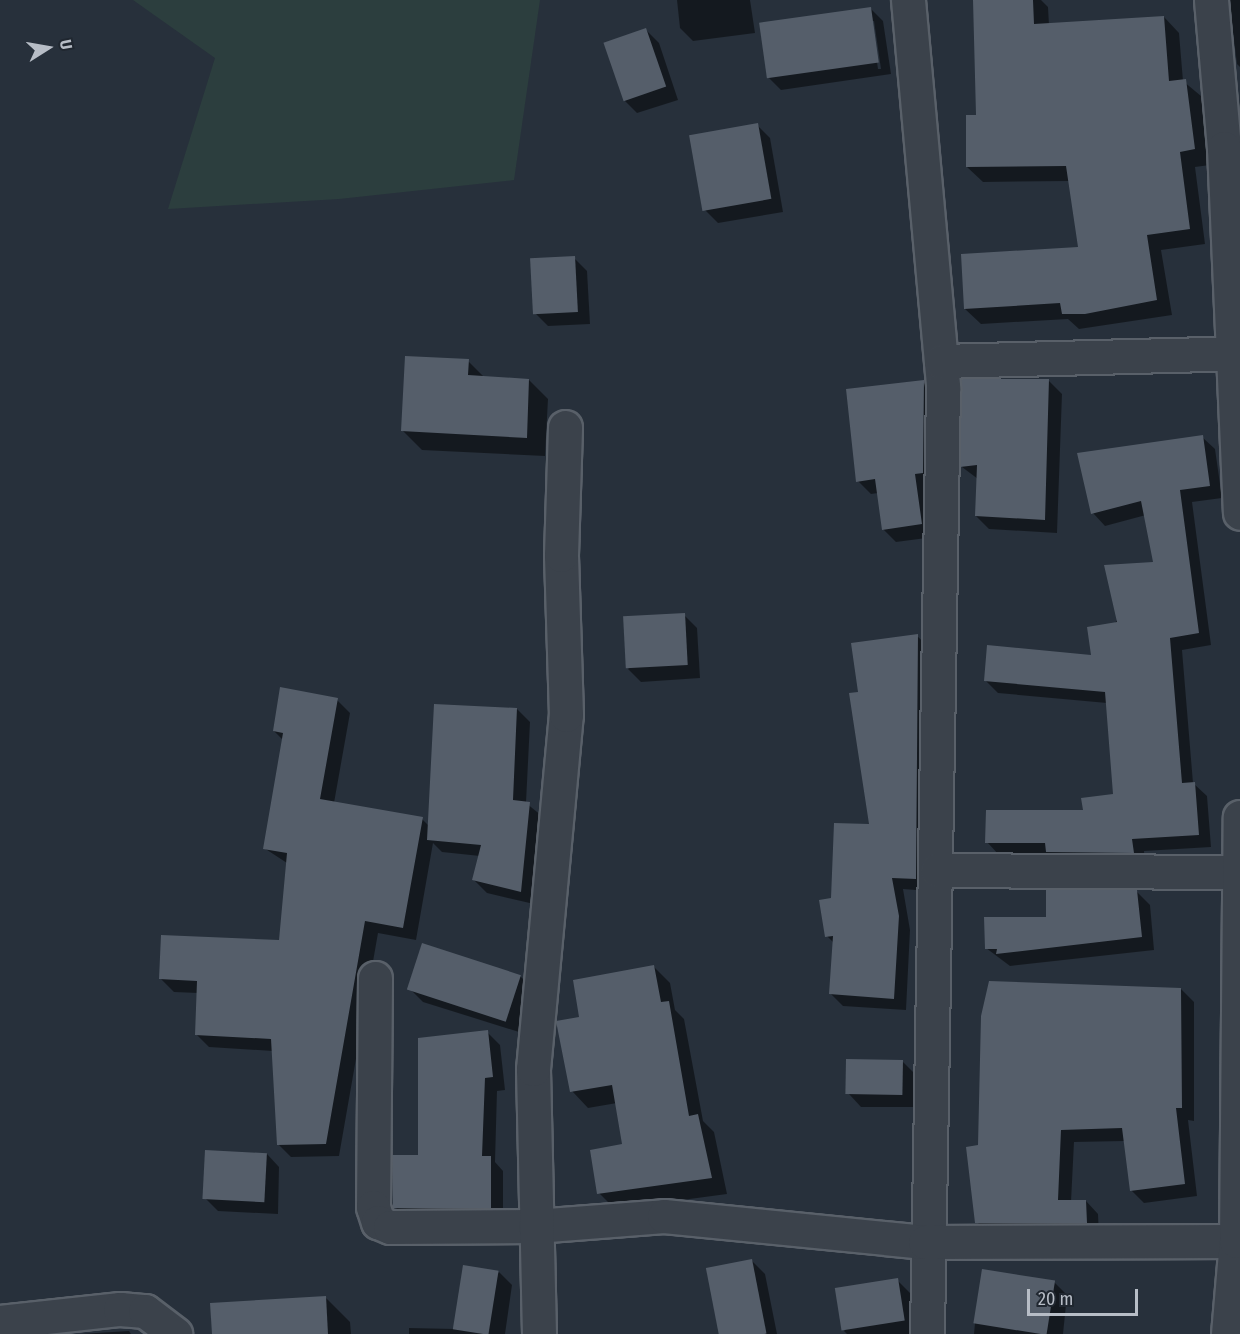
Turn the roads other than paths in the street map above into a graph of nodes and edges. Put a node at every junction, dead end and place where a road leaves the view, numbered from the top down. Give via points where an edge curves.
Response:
1 (908, 0) edge
2 (1211, 0) edge
3 (1236, 353) edge
4 (941, 361) junction
5 (565, 427) dead end
6 (1240, 513) edge
7 (1240, 817) edge
8 (937, 870) junction
9 (1239, 872) edge
10 (375, 978) dead end
11 (535, 1226) junction
12 (1238, 1241) edge
13 (925, 1242) junction
14 (0, 1322) edge
15 (175, 1334) edge
16 (539, 1334) edge
17 (927, 1334) edge
18 (1228, 1334) edge

1 - 4 street
2 - 3 street
3 - 4 street
3 - 6 street
4 - 8 street
5 - 11 street via 566,715 533,1069
7 - 9 street
8 - 9 street
8 - 13 street
9 - 12 street
10 - 11 street via 373,1207 378,1222 412,1230
11 - 13 street via 664,1216
11 - 16 street
12 - 13 street
12 - 18 street
13 - 17 street
14 - 15 street via 120,1309 145,1311

